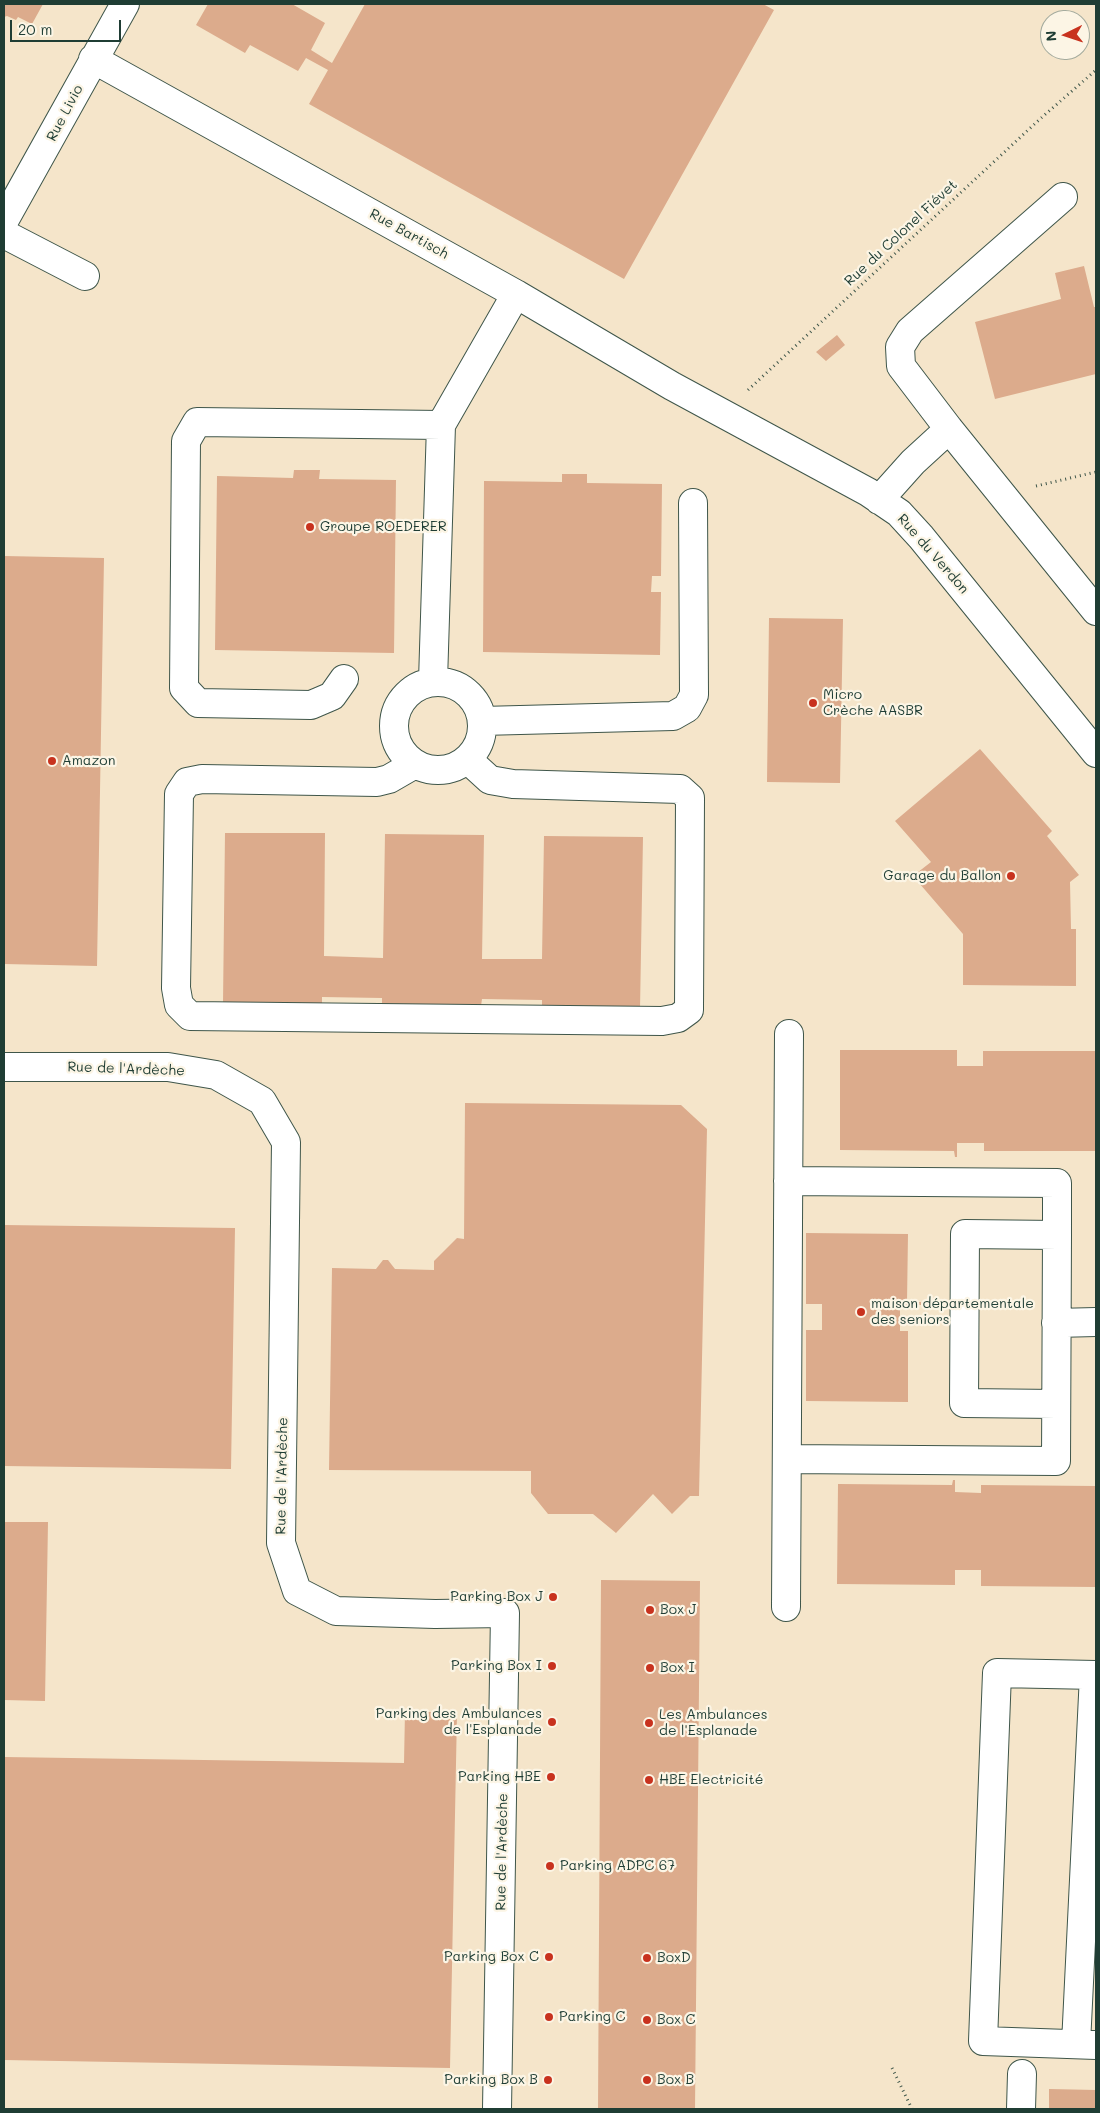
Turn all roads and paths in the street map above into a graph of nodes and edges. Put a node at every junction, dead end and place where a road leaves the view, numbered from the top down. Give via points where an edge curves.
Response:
1 (124, 4) edge
2 (93, 59) junction
3 (1096, 70) edge
4 (1063, 198) dead end
5 (4, 221) edge
6 (4, 234) edge
7 (85, 276) dead end
8 (516, 294) junction
9 (722, 414) junction
10 (441, 425) junction
11 (949, 429) junction
12 (1096, 472) edge
13 (1001, 494) junction
14 (879, 500) junction
15 (693, 503) dead end
16 (1096, 611) edge
17 (344, 679) dead end
18 (433, 681) junction
19 (482, 721) junction
20 (1096, 753) edge
21 (467, 759) junction
22 (415, 764) junction
23 (789, 1034) dead end
24 (4, 1067) edge
25 (788, 1182) junction
26 (1057, 1235) junction
27 (1096, 1322) edge
28 (1056, 1323) junction
29 (1056, 1404) junction
30 (787, 1459) junction
31 (786, 1607) dead end
32 (1095, 1675) edge
33 (1086, 2045) edge
34 (892, 2068) dead end
35 (1022, 2074) dead end
36 (497, 2109) edge
37 (912, 2109) edge
38 (1021, 2109) edge

1 - 2 street, Rue Livio
2 - 5 street, Rue Livio
2 - 8 street, Rue Bartisch
3 - 9 path, Rue du Colonel Fiévet
4 - 11 street via 910,331 900,347 901,366
6 - 7 street
8 - 9 street, Rue Bartisch
8 - 10 street
9 - 14 street, Rue du Verdon
10 - 17 street via 197,422 186,441 184,688 198,703 311,704 332,696
10 - 18 street
11 - 13 street
11 - 14 street
12 - 13 path
13 - 16 street
14 - 20 street, Rue du Verdon via 899,513 921,537
15 - 19 street via 694,695 687,708 673,716
18 - 19 street via 452,683 468,693
18 - 22 street via 416,686 402,699 394,716 397,743 401,752
19 - 21 street via 478,744
21 - 22 street via 451,768 433,770
21 - 22 street via 490,780 513,784 680,789 690,798 689,1010 678,1018 662,1021 190,1016 179,1005 176,988 179,794 187,782 202,779 377,782
23 - 25 street
24 - 36 street, Rue de l'Ardèche via 168,1068 216,1075 262,1101 286,1142 281,1543 297,1591 336,1611 505,1613
25 - 26 street via 1057,1183
25 - 30 street
26 - 28 street
26 - 29 street via 965,1234 964,1403
27 - 28 street
28 - 29 street
29 - 30 street via 1056,1461
30 - 31 street
32 - 33 street
32 - 33 street via 997,1673 983,2042
34 - 37 path
35 - 38 street

